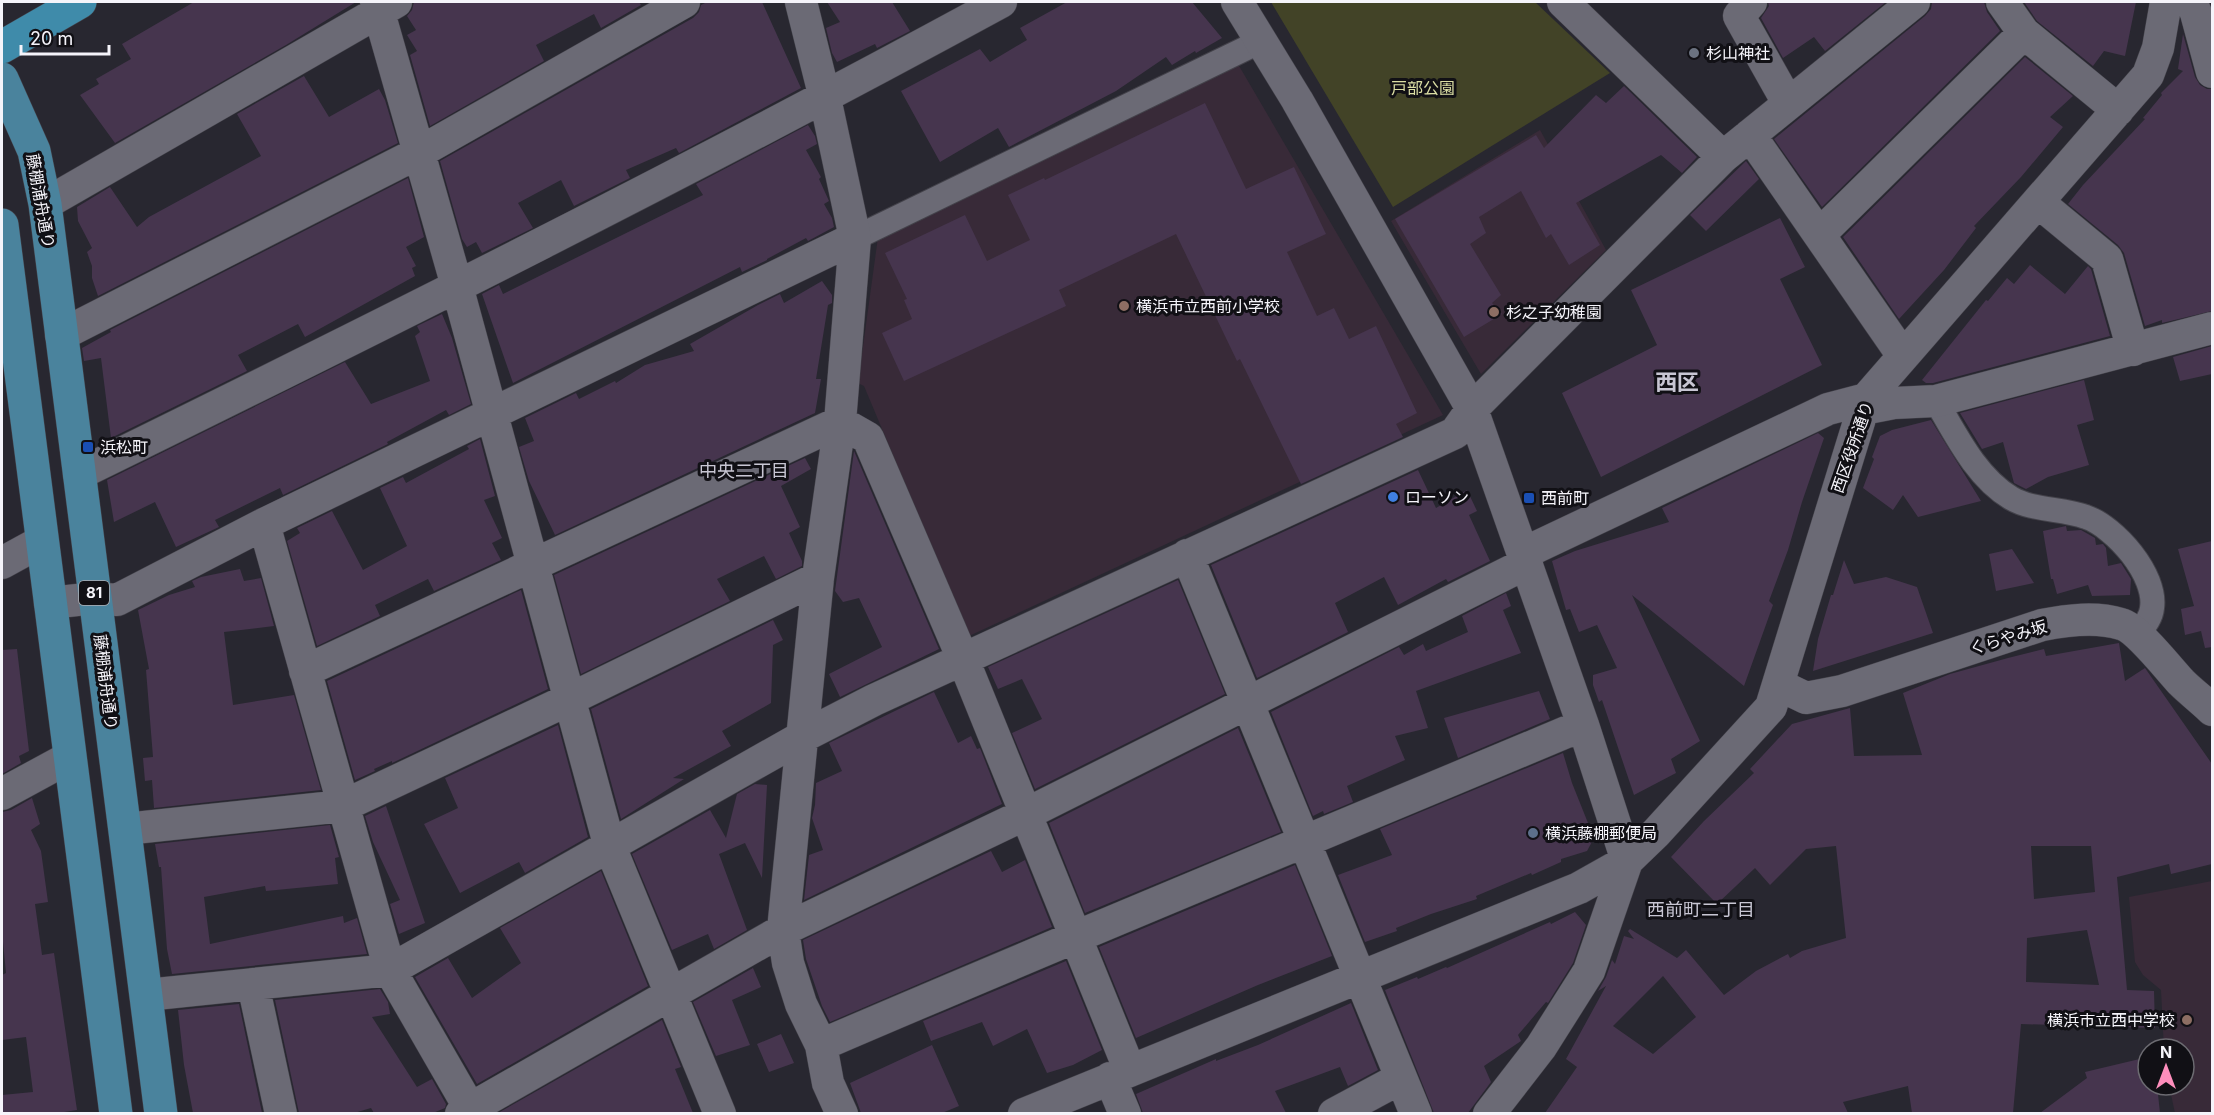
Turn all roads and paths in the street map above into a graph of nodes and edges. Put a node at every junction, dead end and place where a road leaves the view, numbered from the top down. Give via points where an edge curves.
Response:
1 (80, 2) edge
2 (684, 2) edge
3 (801, 2) edge
4 (1000, 2) edge
5 (1237, 2) edge
6 (1563, 2) edge
7 (1751, 2) edge
8 (1914, 2) edge
9 (2002, 2) edge
10 (2166, 2) edge
11 (2191, 2) edge
12 (384, 5) edge
13 (2024, 33) junction
14 (1261, 41) junction
15 (2, 47) edge
16 (2212, 72) edge
17 (2, 79) edge
18 (825, 98) junction
19 (1788, 103) junction
20 (2118, 110) junction
21 (1750, 135) junction
22 (418, 153) junction
23 (1723, 157) junction
24 (2038, 202) junction
25 (45, 204) junction
26 (2, 225) edge
27 (1820, 234) junction
28 (855, 238) junction
29 (457, 286) junction
30 (2212, 328) edge
31 (9, 334) edge
32 (61, 335) junction
33 (2133, 350) junction
34 (1903, 356) junction
35 (1936, 401) junction
36 (1865, 404) junction
37 (1472, 410) junction
38 (492, 415) junction
39 (840, 422) junction
40 (79, 474) junction
41 (264, 524) junction
42 (42, 541) junction
43 (1187, 555) junction
44 (1525, 558) junction
45 (2, 563) edge
46 (533, 564) junction
47 (818, 578) junction
48 (95, 598) junction
49 (50, 603) junction
50 (2137, 635) junction
51 (963, 659) junction
52 (305, 671) junction
53 (1779, 686) junction
54 (570, 699) junction
55 (1247, 702) junction
56 (2212, 710) edge
57 (1583, 725) junction
58 (802, 737) junction
59 (70, 757) junction
60 (2, 794) edge
61 (343, 806) junction
62 (1026, 814) junction
63 (125, 829) junction
64 (1305, 843) junction
65 (609, 844) junction
66 (1627, 861) junction
67 (783, 930) junction
68 (1076, 936) junction
69 (390, 970) junction
70 (1360, 978) junction
71 (253, 984) junction
72 (671, 993) junction
73 (146, 995) junction
74 (820, 1045) junction
75 (1120, 1075) junction
76 (1401, 1078) junction
77 (468, 1112) edge
78 (116, 1113) edge
79 (161, 1113) edge
80 (281, 1113) edge
81 (720, 1113) edge
82 (842, 1113) edge
83 (1024, 1113) edge
84 (1125, 1113) edge
85 (1334, 1113) edge
86 (1416, 1113) edge
87 (1489, 1113) edge

1 - 15 highway
2 - 22 street
3 - 18 street
4 - 18 street
5 - 14 street
6 - 23 street
7 - 19 street via 1739,16
8 - 19 street
9 - 13 street
10 - 20 street, 西区役所通り via 2158,48 2148,75
11 - 16 street
12 - 22 street
12 - 25 street
13 - 20 street
13 - 27 street
14 - 28 street
14 - 37 street
17 - 25 main road, 藤棚浦舟通り / 81 via 34,150
18 - 28 street
18 - 29 street
19 - 21 street
20 - 24 street, 西区役所通り
21 - 23 street
21 - 27 street
22 - 29 street
22 - 32 street
23 - 37 street
24 - 33 street via 2107,259
24 - 34 street, 西区役所通り
25 - 32 main road, 藤棚浦舟通り / 81
26 - 31 main road
27 - 34 street
28 - 38 street
28 - 39 street
29 - 38 street
29 - 40 street
30 - 33 street
31 - 42 main road
32 - 40 main road, 藤棚浦舟通り / 81
33 - 35 street
34 - 36 street, 西区役所通り
35 - 36 street
35 - 50 street via 1966,451 1987,478 2011,498 2087,517 2104,526 2135,558 2153,607
36 - 44 street via 1828,409
36 - 53 street, 西区役所通り
37 - 43 street via 1455,433
37 - 44 street
38 - 41 street
38 - 46 street
39 - 46 street
39 - 47 street
39 - 51 street via 868,438
40 - 48 main road, 藤棚浦舟通り / 81
41 - 48 street via 117,600
41 - 52 street
42 - 45 street
42 - 49 main road
43 - 51 street
43 - 55 street
44 - 55 street
44 - 57 street
46 - 52 street
46 - 54 street
47 - 54 street
47 - 58 street
48 - 49 street
48 - 63 main road, 藤棚浦舟通り / 81
49 - 59 main road
50 - 53 street, くらやみ坂 via 2123,624 2066,621 2012,634 1842,691 1806,698
50 - 56 street, くらやみ坂
51 - 58 street
51 - 62 street
52 - 61 street
53 - 66 street, 西区役所通り via 1771,707
54 - 61 street
54 - 65 street
55 - 62 street
55 - 64 street
57 - 64 street
57 - 66 street
58 - 65 street
58 - 67 street
59 - 60 street
59 - 78 main road
61 - 63 street
61 - 69 street
62 - 67 street
62 - 68 street
63 - 73 main road, 藤棚浦舟通り / 81
64 - 68 street
64 - 70 street
65 - 69 street
65 - 72 street
66 - 70 street via 1579,888
66 - 87 street via 1589,971 1541,1047
67 - 72 street
67 - 74 street via 801,1004
68 - 74 street
68 - 75 street
69 - 71 street
69 - 77 street
70 - 75 street
70 - 76 street
71 - 73 street
71 - 80 street
72 - 77 street
72 - 81 street
73 - 79 main road, 藤棚浦舟通り / 81
74 - 82 street via 828,1083
75 - 83 street
75 - 84 street
76 - 85 street
76 - 86 street

